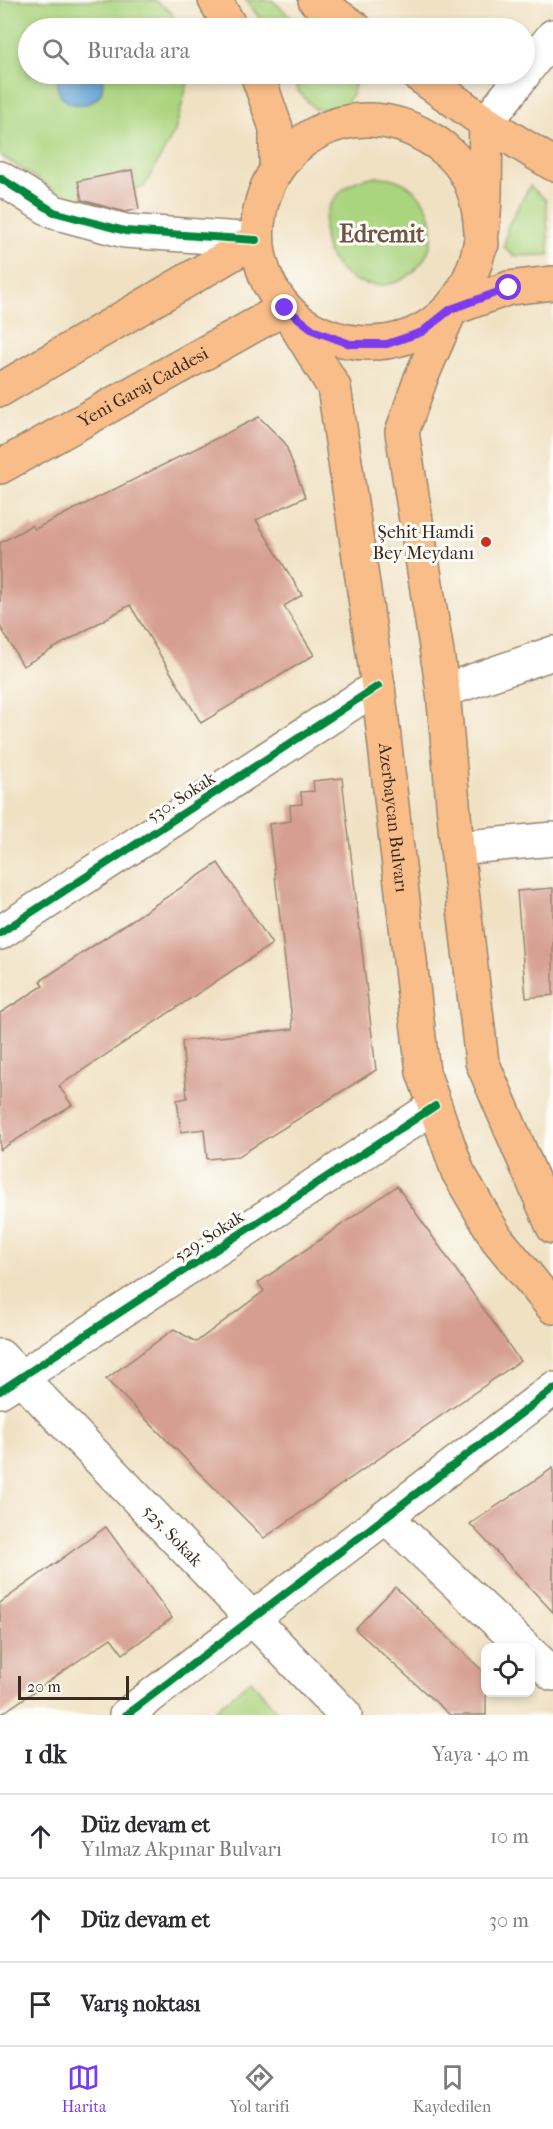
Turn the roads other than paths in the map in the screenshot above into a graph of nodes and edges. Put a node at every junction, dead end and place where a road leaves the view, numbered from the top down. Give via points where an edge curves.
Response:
1 (215, 0) edge
2 (315, 0) edge
3 (225, 18) edge
4 (341, 18) edge
5 (553, 36) edge
6 (535, 59) edge
7 (261, 84) edge
8 (431, 84) edge
9 (516, 84) edge
10 (374, 119) junction
11 (486, 123) junction
12 (553, 164) edge
13 (276, 168) junction
14 (0, 178) edge
15 (256, 240) junction
16 (482, 244) junction
17 (553, 283) edge
18 (285, 308) junction
19 (451, 309) junction
20 (0, 390) edge
21 (0, 467) edge
22 (553, 652) edge
23 (378, 686) junction
24 (443, 691) junction
25 (553, 839) edge
26 (457, 848) junction
27 (0, 933) edge
28 (435, 1106) junction
29 (553, 1227) edge
30 (553, 1307) edge
31 (7, 1375) edge
32 (553, 1389) edge
33 (386, 1516) junction
34 (252, 1620) junction
35 (521, 1643) edge
36 (535, 1657) edge
37 (553, 1674) edge
38 (126, 1715) edge
39 (345, 1715) edge

1 - 3 main road
2 - 4 main road
5 - 6 street
7 - 13 main road via 276,128
8 - 11 main road
9 - 11 street
10 - 11 main road
10 - 13 main road via 336,124 302,141
10 - 16 main road via 410,126 441,145 466,173 480,207
11 - 12 main road
11 - 16 main road
13 - 15 main road via 260,202
14 - 15 street via 54,212 125,231
15 - 18 main road, Azerbaycan Bulvarı via 265,276
15 - 20 main road
16 - 19 main road via 472,279
17 - 19 main road via 509,288
18 - 19 main road via 315,331 350,344 387,344 422,332
18 - 21 main road, Yeni Garaj Caddesi
18 - 23 main road, Azerbaycan Bulvarı via 334,387
19 - 24 main road via 402,432
22 - 24 street
23 - 27 street, 530. Sokak
23 - 28 main road, Azerbaycan Bulvarı via 423,1072
24 - 26 main road
25 - 26 street
26 - 29 main road via 482,1062
28 - 30 main road, Azerbaycan Bulvarı via 458,1172 497,1239
28 - 31 street, 529. Sokak
31 - 34 street, 525. Sokak
32 - 33 street
33 - 34 street
33 - 35 street
34 - 38 street
34 - 39 street, 525. Sokak
36 - 37 street

